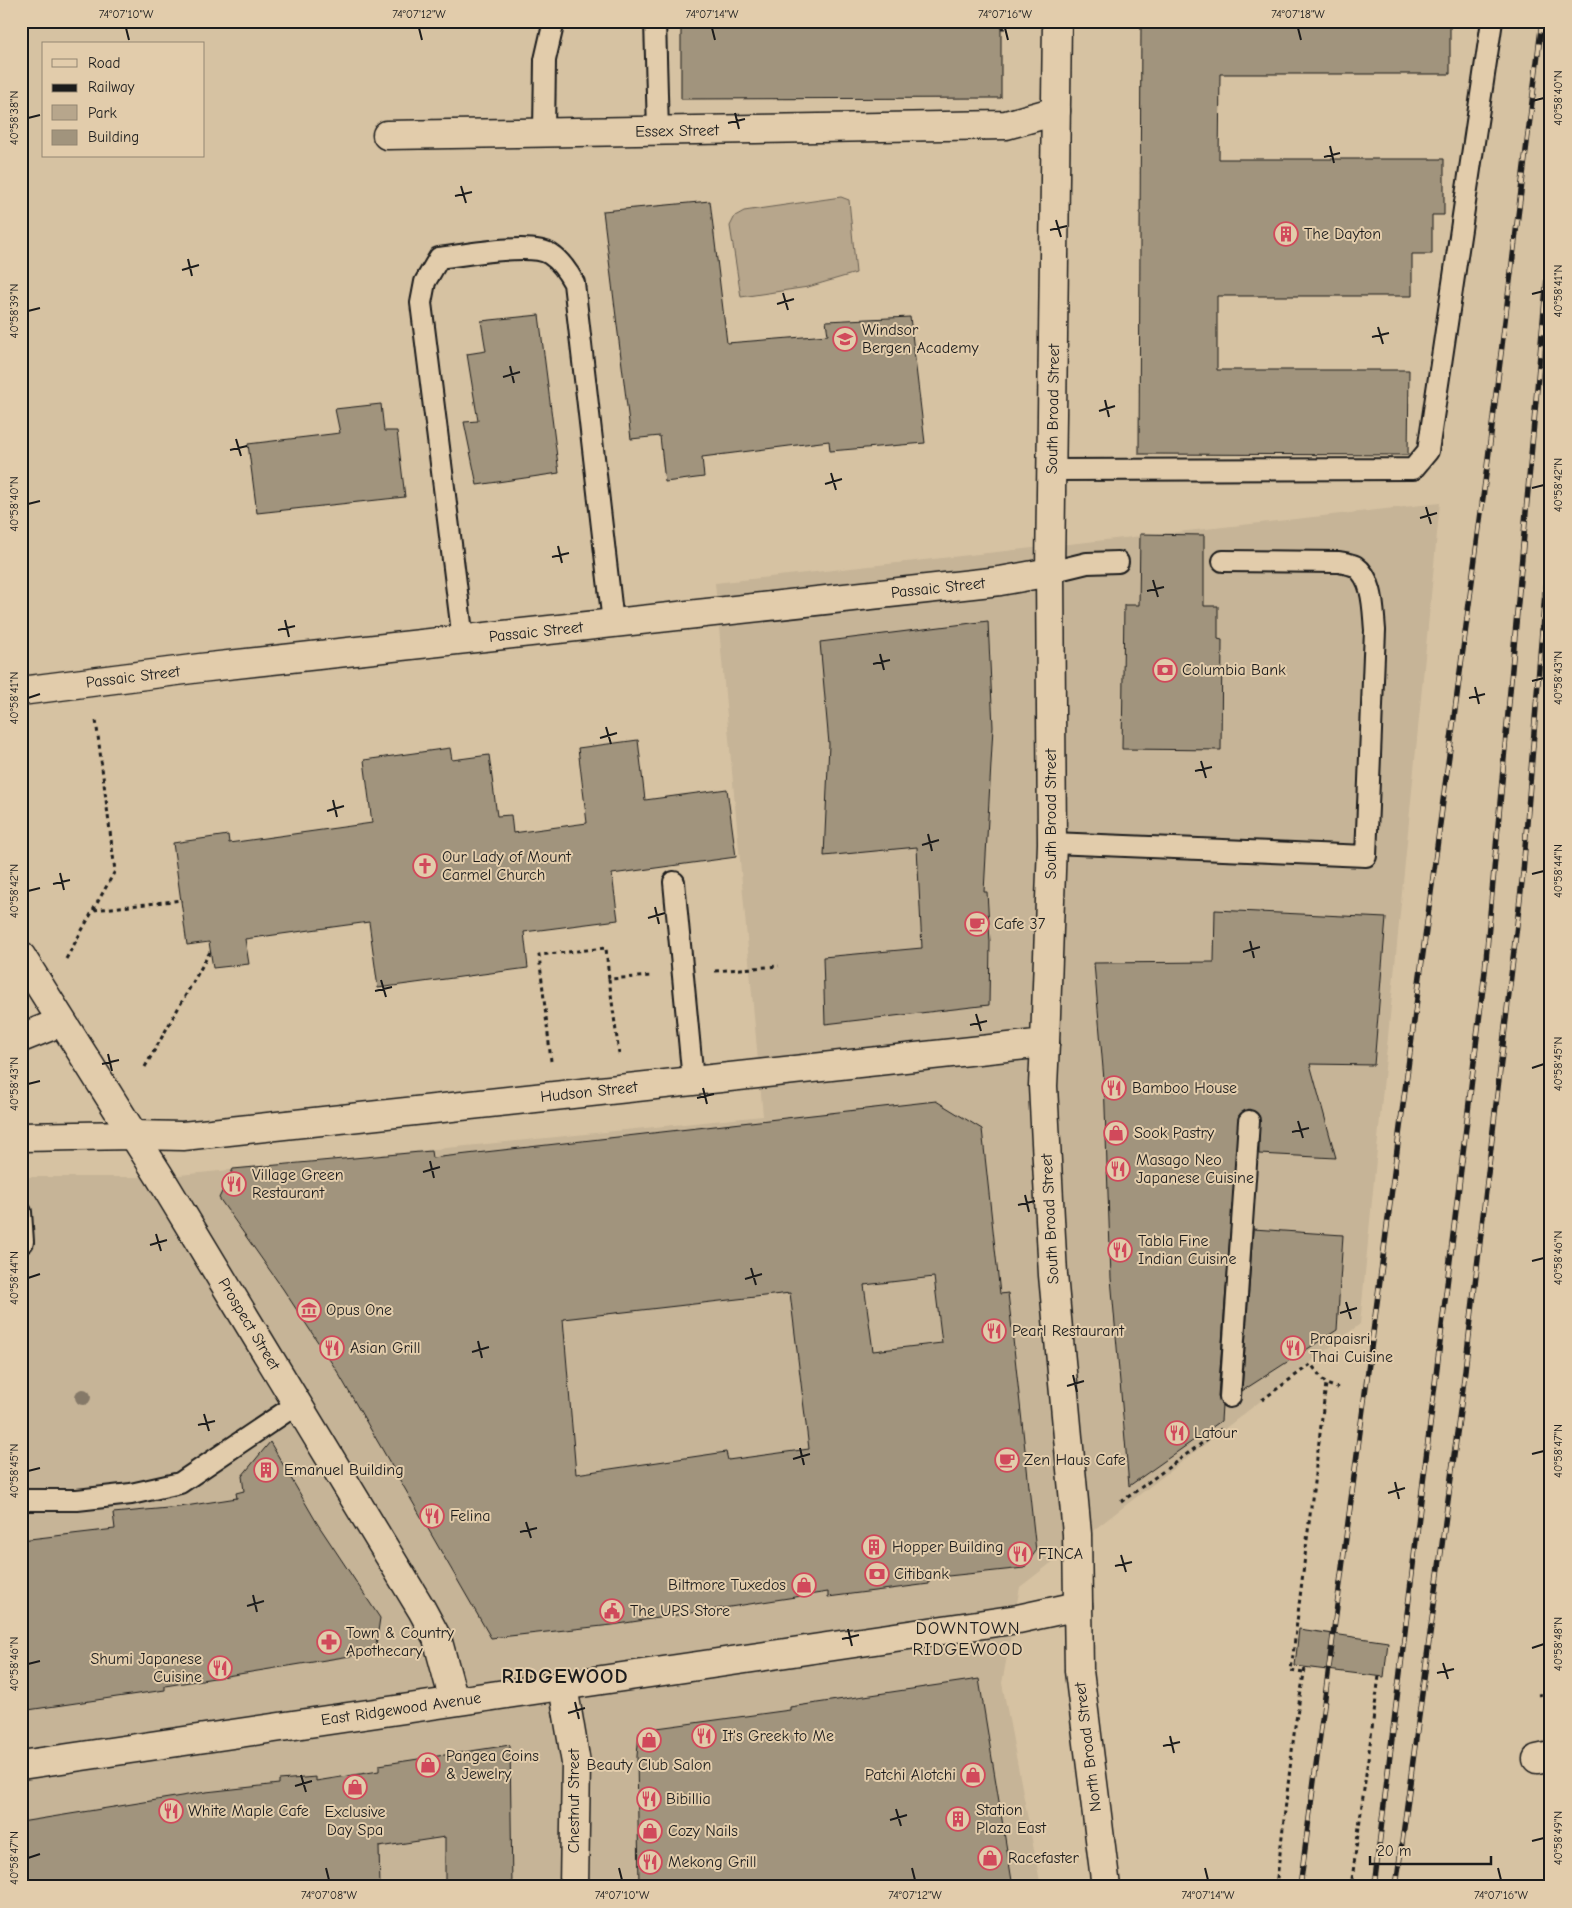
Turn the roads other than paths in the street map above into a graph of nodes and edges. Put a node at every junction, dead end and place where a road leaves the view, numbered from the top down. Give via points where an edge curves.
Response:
1 (554, 21) edge
2 (655, 21) edge
3 (1057, 21) edge
4 (1492, 21) edge
5 (1056, 111) junction
6 (658, 131) junction
7 (544, 133) junction
8 (387, 136) dead end
9 (1052, 470) junction
10 (1223, 561) dead end
11 (1118, 562) dead end
12 (1050, 572) junction
13 (613, 623) junction
14 (463, 640) junction
15 (21, 691) edge
16 (1052, 843) junction
17 (674, 882) dead end
18 (21, 956) edge
19 (61, 1022) junction
20 (21, 1038) edge
21 (1045, 1043) junction
22 (693, 1080) junction
23 (1249, 1121) dead end
24 (133, 1135) junction
25 (21, 1137) edge
26 (21, 1212) edge
27 (23, 1242) dead end
28 (1230, 1397) dead end
29 (297, 1404) junction
30 (21, 1500) edge
31 (1078, 1606) junction
32 (563, 1686) junction
33 (454, 1701) junction
34 (21, 1765) edge
35 (574, 1887) edge
36 (1106, 1887) edge

1 - 7 lane via 545,60
2 - 6 lane
3 - 5 street, South Broad Street
4 - 9 lane via 1428,452 1413,469
5 - 6 street, Essex Street via 1006,126
5 - 9 street, South Broad Street
6 - 7 street, Essex Street
7 - 8 street, Essex Street
9 - 12 street, South Broad Street
10 - 16 lane via 1339,562 1354,566 1364,576 1373,603 1375,630 1366,856
11 - 12 lane via 1087,563
12 - 13 street, Passaic Street via 1000,581
12 - 16 street, South Broad Street
13 - 14 street, Passaic Street
13 - 14 lane via 574,283 566,268 549,253 528,248 439,258 425,282 421,303
14 - 15 street, Passaic Street
16 - 21 street, South Broad Street
17 - 22 lane
18 - 19 street, Prospect Street
19 - 20 street
19 - 24 street, Prospect Street
21 - 22 street, Hudson Street
21 - 31 street, South Broad Street via 1043,1086 1053,1275 1077,1534
22 - 24 street, Hudson Street via 183,1136
23 - 28 lane
24 - 25 street, Hudson Street
24 - 29 street, Prospect Street
26 - 27 lane
29 - 30 lane via 180,1483 132,1494 77,1500
29 - 33 street, Prospect Street via 437,1638
31 - 32 street, East Ridgewood Avenue via 1018,1618
31 - 36 street, North Broad Street via 1079,1671
32 - 33 street, East Ridgewood Avenue
32 - 35 street, Chestnut Street via 576,1763
33 - 34 street, East Ridgewood Avenue

